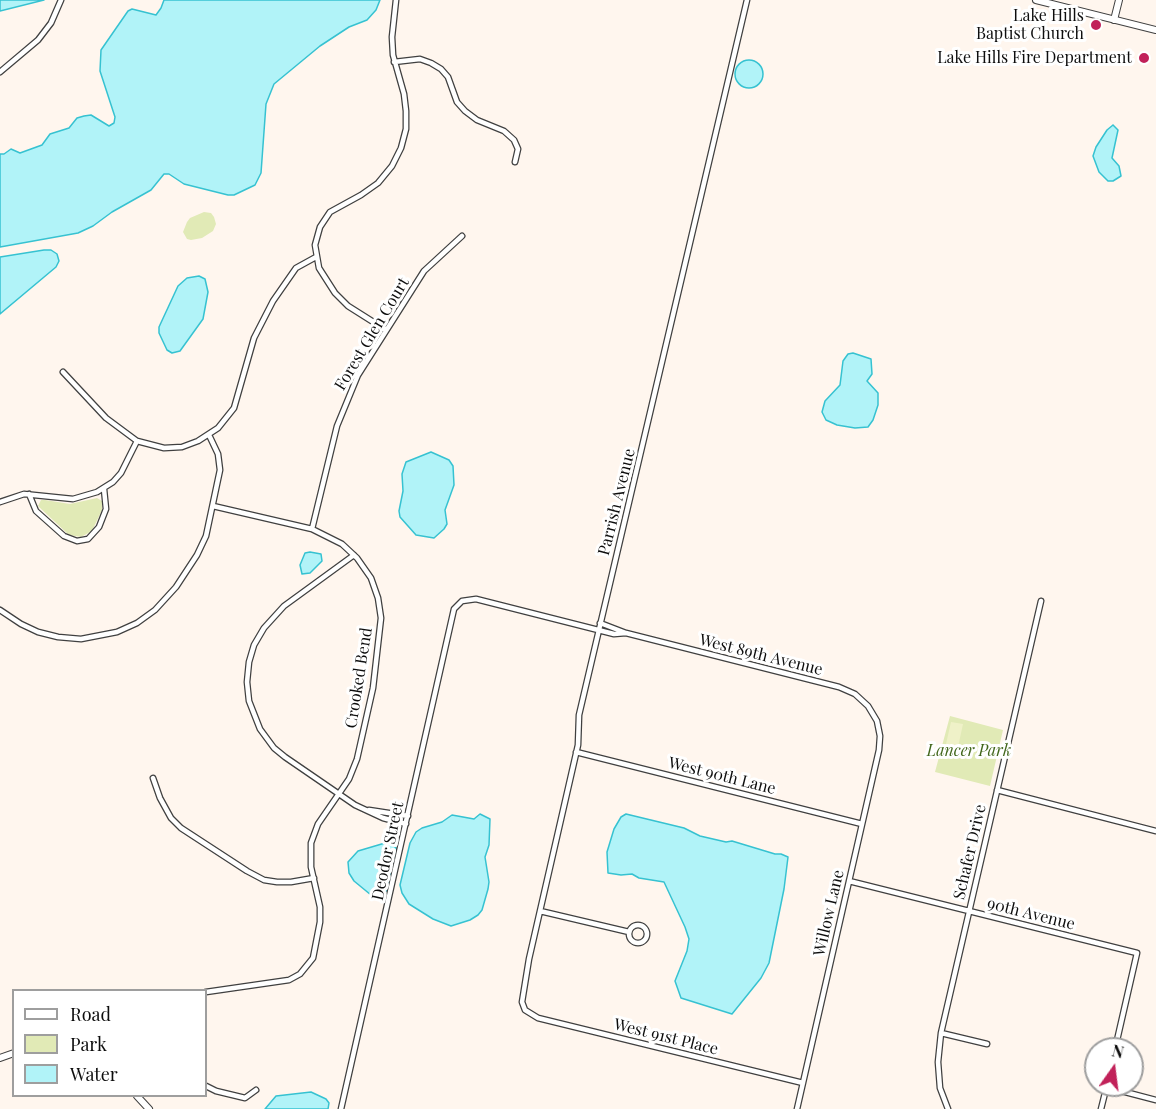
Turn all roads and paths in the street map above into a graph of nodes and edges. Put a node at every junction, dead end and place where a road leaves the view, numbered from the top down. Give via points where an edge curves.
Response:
1 (61, 0) edge
2 (396, 0) edge
3 (747, 0) edge
4 (1035, 0) edge
5 (1119, 0) edge
6 (1114, 20) junction
7 (1156, 30) edge
8 (394, 62) junction
9 (0, 72) edge
10 (516, 162) dead end
11 (462, 236) dead end
12 (316, 257) junction
13 (386, 330) junction
14 (63, 372) dead end
15 (209, 435) junction
16 (137, 441) junction
17 (104, 489) junction
18 (29, 494) junction
19 (0, 502) edge
20 (213, 506) junction
21 (312, 529) junction
22 (354, 555) junction
23 (462, 601) joint
24 (1041, 601) dead end
25 (0, 610) edge
26 (600, 623) junction
27 (598, 630) junction
28 (626, 633) junction
29 (877, 722) joint
30 (576, 752) junction
31 (153, 778) dead end
32 (997, 790) junction
33 (338, 795) junction
34 (369, 810) junction
35 (408, 816) junction
36 (406, 824) junction
37 (862, 824) junction
38 (1156, 831) edge
39 (314, 878) junction
40 (849, 881) junction
41 (540, 911) junction
42 (969, 911) junction
43 (629, 932) junction
44 (207, 992) edge
45 (525, 1010) joint
46 (941, 1033) junction
47 (1118, 1037) edge
48 (987, 1044) dead end
49 (803, 1083) junction
50 (207, 1086) edge
51 (256, 1090) dead end
52 (139, 1097) edge
53 (149, 1109) edge
54 (341, 1109) edge
55 (797, 1109) edge
56 (948, 1109) edge

1 - 9 street via 38,40
2 - 8 street
3 - 26 street, Parrish Avenue
4 - 6 street
5 - 6 street
6 - 7 street
8 - 10 street via 420,59 441,69 465,111 500,128 514,140 518,149
8 - 12 street via 406,111 401,148 378,183 326,216 317,233
11 - 13 street, Forest Glen Court via 428,266
12 - 13 street via 335,293
12 - 15 street via 296,268 269,307 252,344 234,408
13 - 21 street, Forest Glen Court via 358,375 342,413
14 - 16 street via 105,418
15 - 16 street via 170,448
15 - 20 street via 220,464
16 - 17 street via 124,468
17 - 18 street via 73,499
17 - 18 street via 106,509 99,527 93,536 77,541 68,539 39,514
18 - 19 street
20 - 21 street, Crooked Bend
20 - 25 street via 204,541 176,587 156,610 131,626 96,637 58,637 29,628
21 - 22 street, Crooked Bend
22 - 33 street, Crooked Bend via 376,590 380,634 357,759
22 - 33 street via 272,618 254,645 247,676 252,712 267,740 285,758
23 - 27 street, West 89th Avenue via 476,599
23 - 35 street, Deodor Street via 451,620
24 - 32 street, Schafer Drive
26 - 27 street, Parrish Avenue
26 - 28 street, West 89th Avenue
27 - 28 street, West 89th Avenue
27 - 30 street, Parrish Avenue via 579,715
28 - 29 street, West 89th Avenue via 839,687 862,700
29 - 37 street, Willow Lane via 879,750
30 - 37 street, West 90th Lane
30 - 41 street, Parrish Avenue
31 - 39 street via 161,800 181,828 247,871 277,882
32 - 38 street
32 - 42 street, Schafer Drive
33 - 34 street
33 - 39 street, Crooked Bend via 312,838
34 - 35 street
34 - 36 street
35 - 36 street, Deodor Street
36 - 54 street, Deodor Street
37 - 40 street, Willow Lane
39 - 44 street, Crooked Bend via 320,922 312,958 300,974 289,980
40 - 42 street, 90th Avenue
40 - 49 street, Willow Lane
41 - 43 street
41 - 45 street, Parrish Avenue via 523,988
42 - 46 street, Schafer Drive
42 - 47 street, 90th Avenue via 1137,953
43 - 43 street via 634,925 640,925 647,930 647,936 645,941 636,943 629,938
45 - 49 street, West 91st Place via 537,1018
46 - 48 street
46 - 56 street, Schafer Drive via 940,1088
49 - 55 street, Willow Lane
50 - 51 street via 245,1098
52 - 53 street

